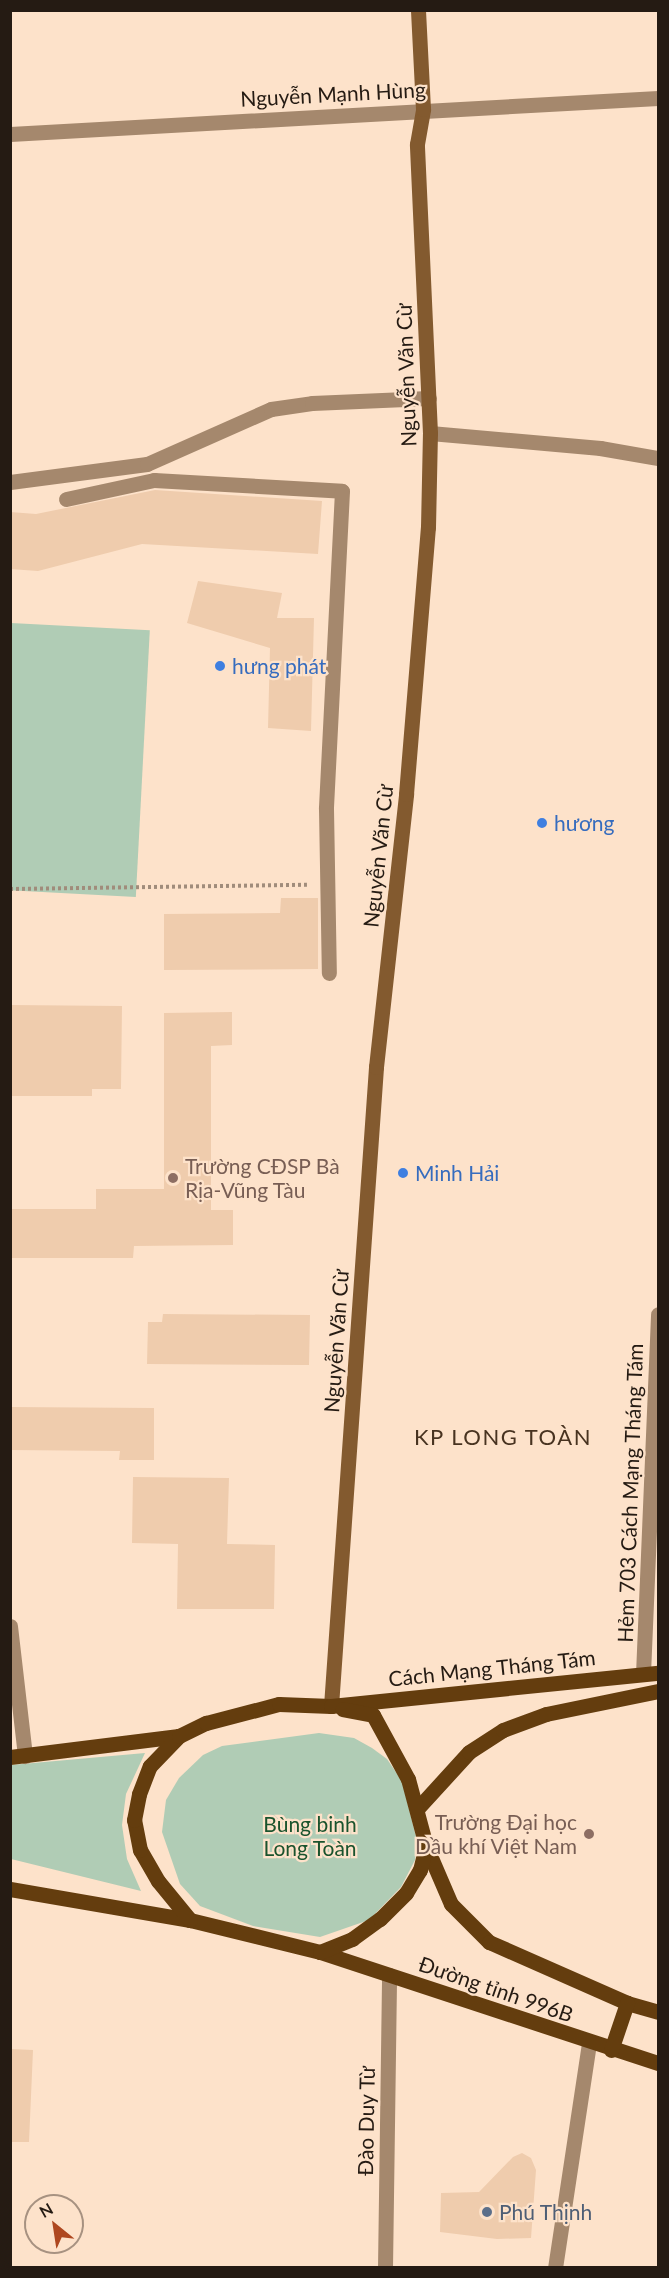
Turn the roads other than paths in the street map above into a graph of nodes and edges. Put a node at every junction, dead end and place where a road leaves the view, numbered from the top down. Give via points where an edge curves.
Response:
1 (418, 10) edge
2 (658, 98) edge
3 (423, 109) junction
4 (10, 134) edge
5 (429, 398) junction
6 (430, 433) junction
7 (658, 458) edge
8 (10, 482) edge
9 (66, 499) dead end
10 (328, 973) dead end
11 (658, 1314) edge
12 (10, 1626) edge
13 (651, 1673) edge
14 (658, 1691) edge
15 (331, 1706) junction
16 (180, 1736) junction
17 (18, 1757) edge
18 (417, 1809) junction
19 (426, 1846) junction
20 (10, 1889) edge
21 (190, 1920) junction
22 (320, 1952) junction
23 (389, 1975) junction
24 (627, 2003) junction
25 (658, 2012) edge
26 (589, 2042) junction
27 (611, 2050) junction
28 (658, 2063) edge
29 (385, 2268) edge
30 (555, 2268) edge

1 - 3 main road, Nguyễn Văn Cừ
2 - 3 street, Nguyễn Mạnh Hùng
3 - 4 street, Nguyễn Mạnh Hùng
3 - 5 main road, Nguyễn Văn Cừ via 417,144
5 - 6 main road, Nguyễn Văn Cừ
5 - 8 street via 312,403 271,409 147,464
6 - 7 street via 600,448
6 - 15 main road, Nguyễn Văn Cừ via 428,527 406,794 376,1067
9 - 10 street via 154,480 342,492 326,809
11 - 13 street, Hẻm 703 Cách Mạng Tháng Tám
12 - 17 street
13 - 15 main road, Cách Mạng Tháng Tám
14 - 18 main road via 546,1714 503,1730 469,1752
15 - 16 main road via 279,1704 206,1723
15 - 18 main road via 374,1715 408,1779
16 - 17 main road
16 - 21 main road via 150,1766 134,1820 140,1850 158,1881
18 - 19 main road
19 - 22 main road via 420,1870 406,1893 380,1919 352,1939
19 - 24 main road, Đường tỉnh 996B via 451,1904 489,1942
20 - 21 main road
21 - 22 main road
22 - 23 main road, Đường tỉnh 996B
23 - 26 main road, Đường tỉnh 996B
23 - 29 street, Đào Duy Từ
24 - 25 main road, Đường tỉnh 996B
24 - 27 main road
26 - 27 main road, Đường tỉnh 996B
26 - 30 street
27 - 28 main road, Đường tỉnh 996B

